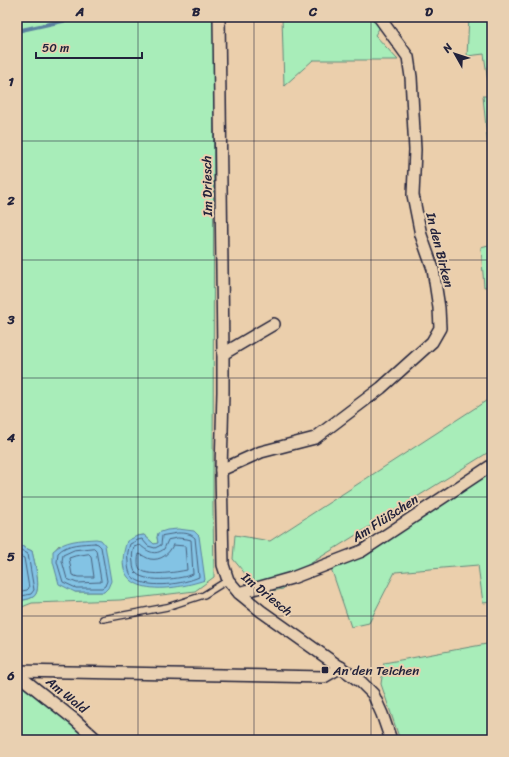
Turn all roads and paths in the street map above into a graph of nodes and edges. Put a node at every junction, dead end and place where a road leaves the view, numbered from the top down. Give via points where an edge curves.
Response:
1 (219, 17) edge
2 (379, 17) edge
3 (274, 324) dead end
4 (223, 354) junction
5 (492, 465) edge
6 (221, 470) junction
7 (228, 580) junction
8 (239, 594) junction
9 (103, 619) dead end
10 (341, 667) junction
11 (17, 671) edge
12 (17, 674) edge
13 (98, 740) edge
14 (391, 740) edge

1 - 4 street, Im Driesch
2 - 6 street, In den Birken via 408,57 415,150 413,196 421,235 433,269 440,328 432,342 381,388 315,438 261,452
3 - 4 street
4 - 6 street, Im Driesch
5 - 8 street, Am Flüßchen via 362,551 292,578
6 - 7 street, Im Driesch via 223,565
7 - 8 street, Im Driesch
7 - 9 lane via 204,595 167,607
8 - 10 street, Im Driesch
10 - 11 street via 324,677
10 - 14 street, Im Driesch via 372,694
12 - 13 street, Am Wald

